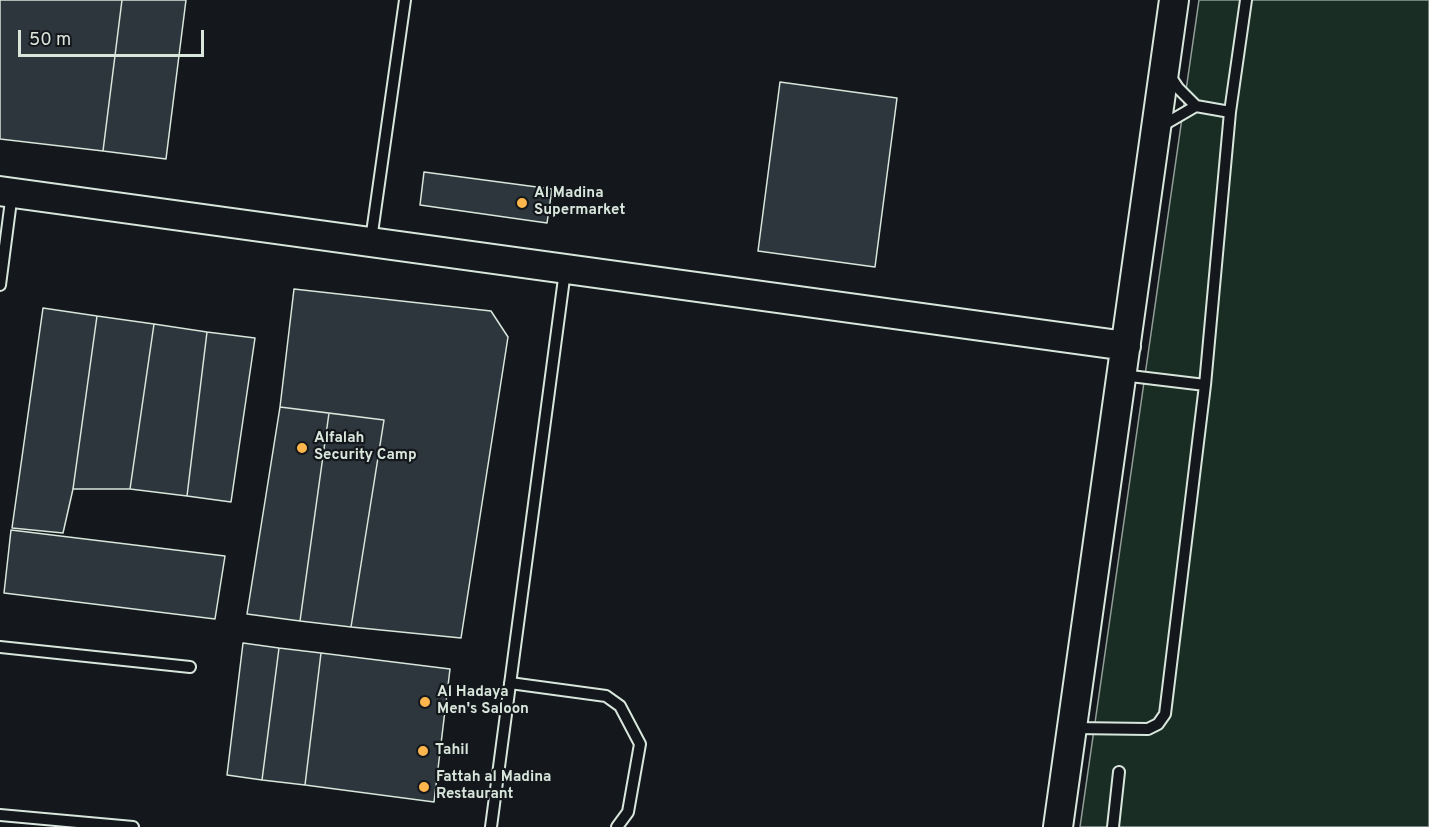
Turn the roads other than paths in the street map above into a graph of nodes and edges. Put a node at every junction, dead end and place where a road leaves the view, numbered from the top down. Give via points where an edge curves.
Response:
1 (405, 0) edge
2 (1174, 0) edge
3 (1246, 0) edge
4 (1165, 67) junction
5 (1196, 106) junction
6 (1230, 112) junction
7 (1156, 130) junction
8 (6, 192) edge
9 (371, 241) junction
10 (565, 268) junction
11 (0, 285) edge
12 (1126, 346) junction
13 (1122, 375) junction
14 (1205, 385) junction
15 (0, 647) edge
16 (190, 667) dead end
17 (510, 683) junction
18 (1071, 728) junction
19 (1119, 772) dead end
20 (0, 815) edge
21 (133, 827) edge
22 (491, 827) edge
23 (617, 827) edge
24 (1058, 827) edge
25 (1113, 827) edge

1 - 9 lane
2 - 4 street
3 - 6 lane
4 - 5 lane
4 - 7 street
5 - 6 lane
5 - 7 lane
6 - 14 lane
7 - 12 street
8 - 9 street
8 - 11 lane
9 - 10 street
10 - 12 street
10 - 17 lane
12 - 13 street
13 - 14 lane
13 - 18 street
14 - 18 lane via 1166,714 1148,729
15 - 16 lane
17 - 22 lane
17 - 23 lane via 606,696 620,706 640,744 628,812
18 - 24 street
19 - 25 lane
20 - 21 lane

